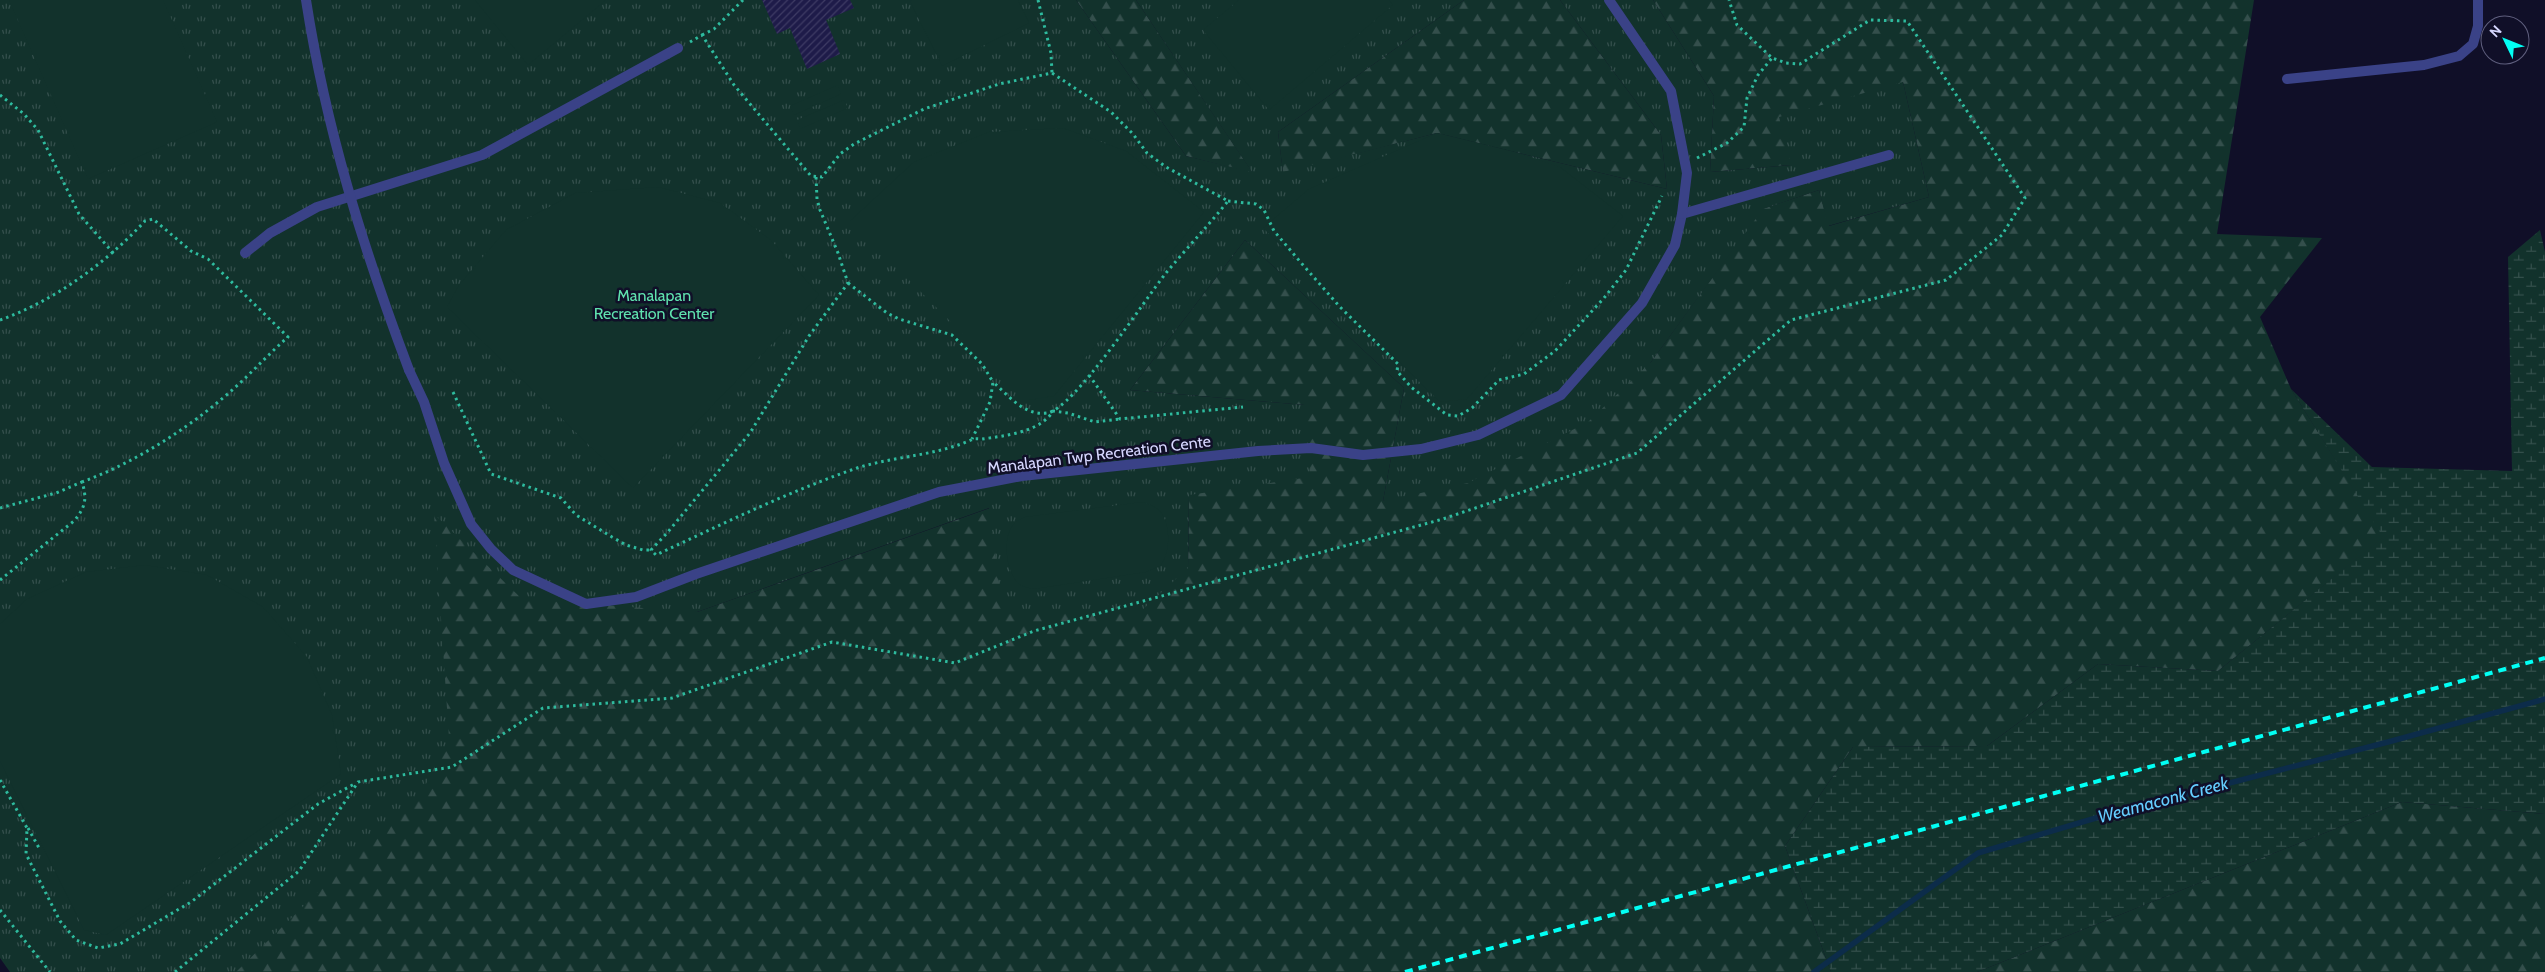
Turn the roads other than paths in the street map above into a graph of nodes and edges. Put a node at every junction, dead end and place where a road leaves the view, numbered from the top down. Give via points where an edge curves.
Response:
1 (306, 0) edge
2 (1609, 0) edge
3 (2478, 0) edge
4 (678, 48) road end
5 (2287, 79) dead end
6 (1889, 155) dead end
7 (349, 196) junction
8 (1682, 214) junction
9 (245, 252) dead end

1 - 7 street, Manalapan Twp Recreation Cente via 324,100
2 - 8 street, Manalapan Twp Recreation Cente via 1671,91 1687,174
3 - 5 street via 2478,26 2473,44 2459,56 2424,65
4 - 7 street via 482,155
6 - 8 street
7 - 8 street, Manalapan Twp Recreation Cente via 377,284 424,402 444,463 471,524 513,570 586,604 636,597 939,492 1013,478 1258,451 1311,448 1363,455 1421,449 1478,435 1561,395 1642,303 1675,245
7 - 9 street via 295,217

